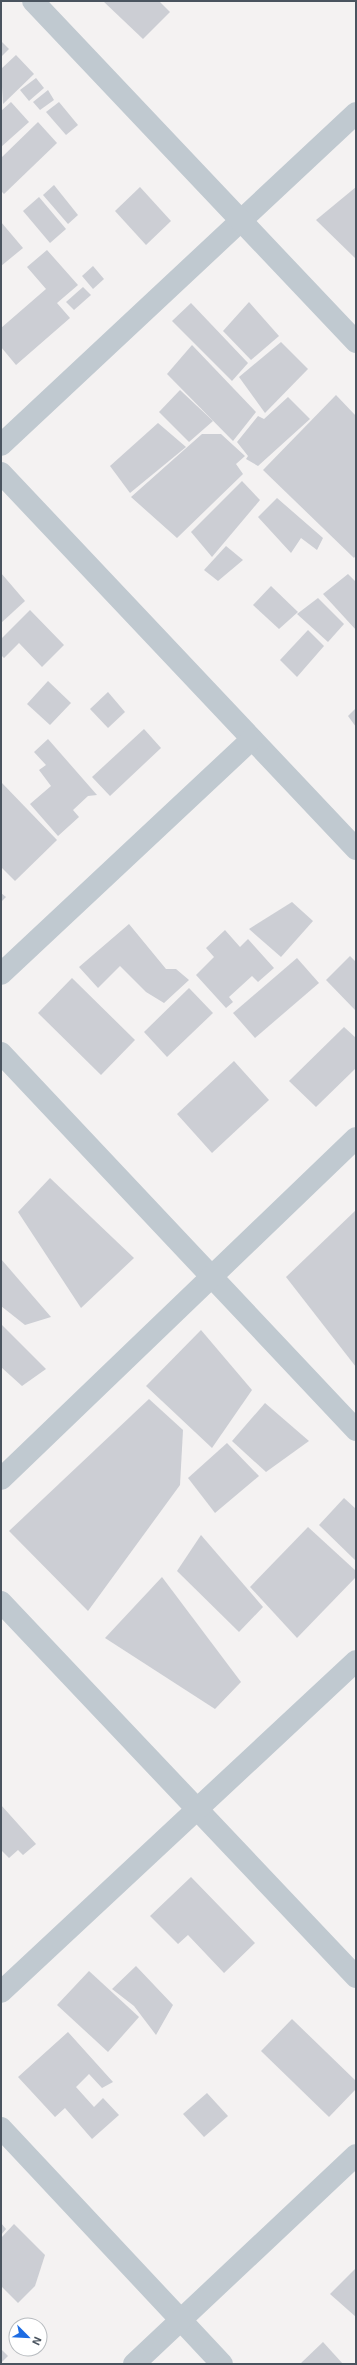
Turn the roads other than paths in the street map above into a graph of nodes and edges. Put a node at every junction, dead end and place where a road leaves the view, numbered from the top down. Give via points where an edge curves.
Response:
1 (33, 1) edge
2 (356, 113) edge
3 (241, 220) junction
4 (356, 342) edge
5 (1, 445) edge
6 (1, 473) edge
7 (252, 739) junction
8 (356, 849) edge
9 (1, 974) edge
10 (1, 1053) edge
11 (356, 1138) edge
12 (212, 1275) junction
13 (356, 1430) edge
14 (1, 1479) edge
15 (1, 1602) edge
16 (356, 1661) edge
17 (198, 1808) junction
18 (356, 1977) edge
19 (1, 1992) edge
20 (1, 2128) edge
21 (356, 2156) edge
22 (182, 2319) junction
23 (134, 2364) edge
24 (222, 2364) edge

1 - 3 street
2 - 3 street
3 - 4 street
3 - 5 street
6 - 7 street
7 - 8 street
7 - 9 street
10 - 12 street
11 - 12 street
12 - 13 street
12 - 14 street
15 - 17 street
16 - 17 street
17 - 18 street
17 - 19 street
20 - 22 street
21 - 22 street
22 - 23 street
22 - 24 street

